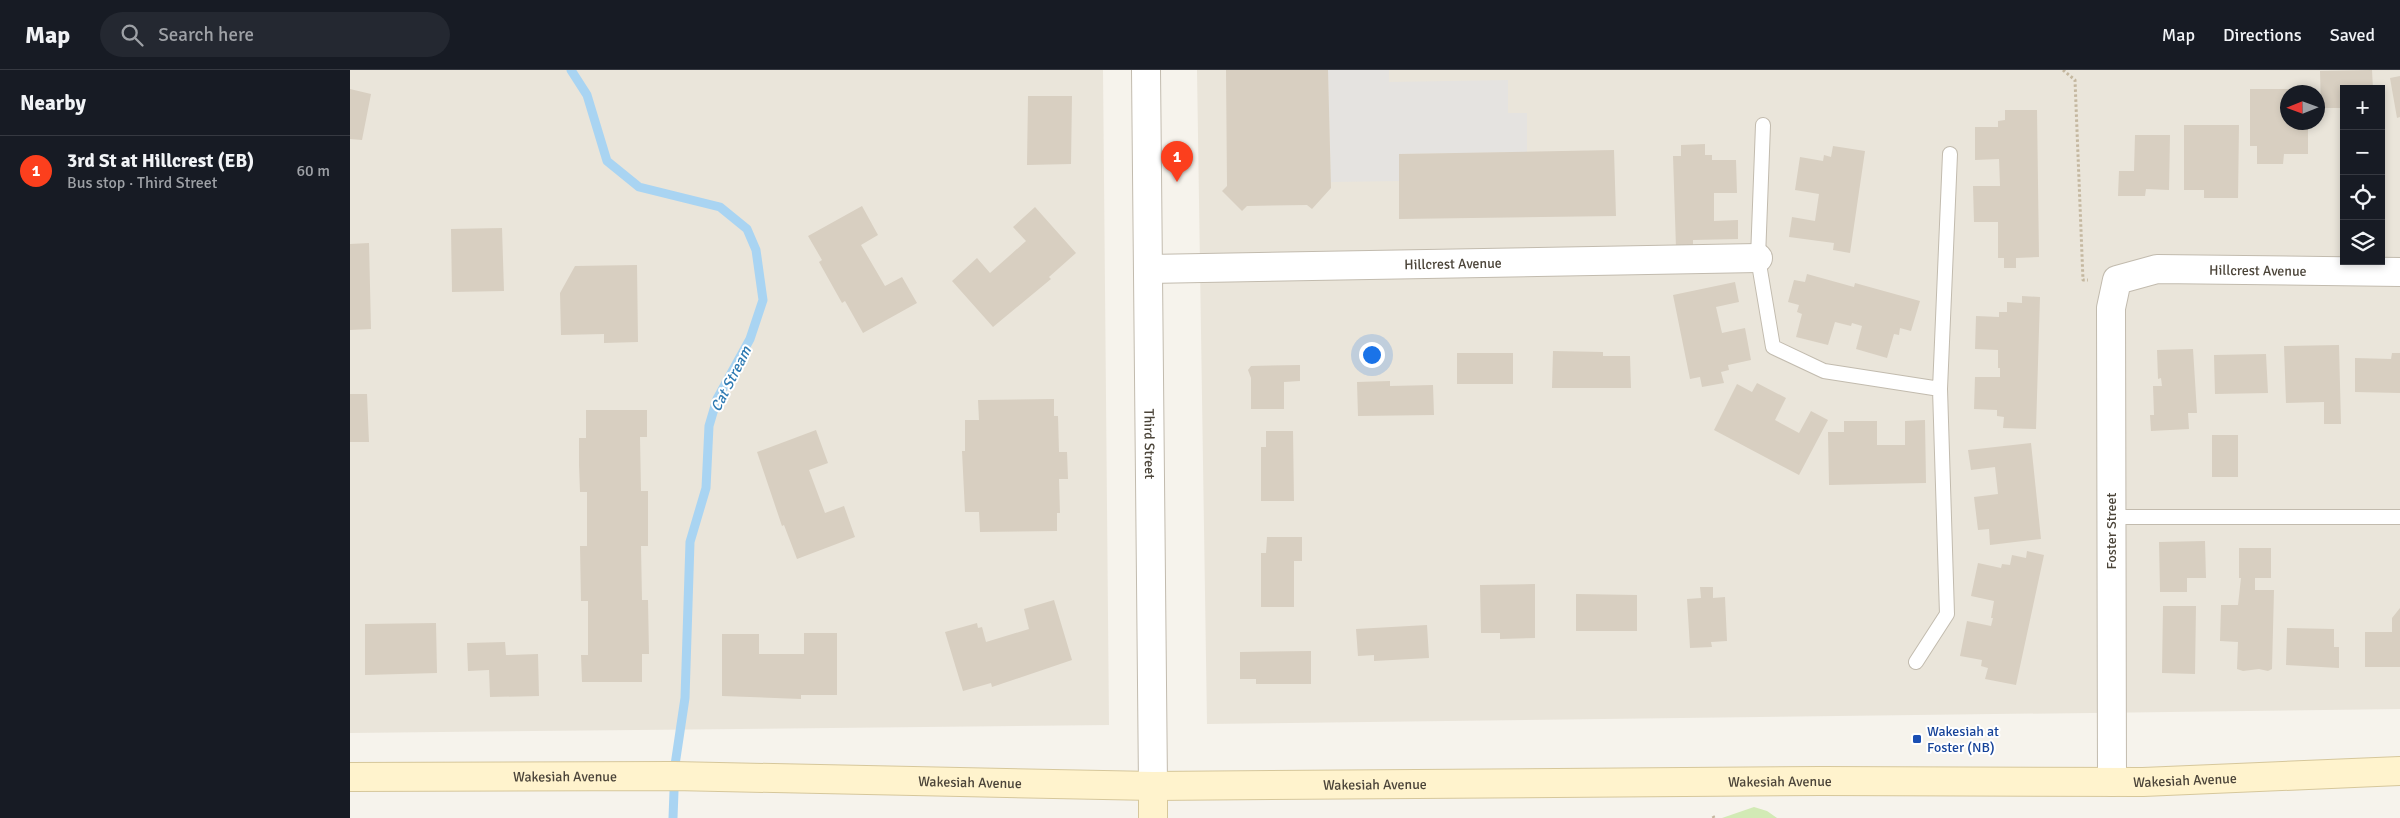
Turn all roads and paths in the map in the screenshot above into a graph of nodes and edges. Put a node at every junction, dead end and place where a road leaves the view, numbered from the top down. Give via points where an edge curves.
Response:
1 (1146, 70) edge
2 (2063, 70) edge
3 (1763, 125) dead end
4 (1950, 154) dead end
5 (1758, 258) junction
6 (1148, 269) junction
7 (2400, 272) edge
8 (2117, 280) junction
9 (1940, 389) junction
10 (2111, 517) junction
11 (2400, 517) edge
12 (1916, 662) dead end
13 (2400, 771) edge
14 (350, 777) edge
15 (2112, 782) junction
16 (1152, 786) junction
17 (1153, 818) edge

1 - 6 street, Third Street
2 - 8 path via 2075,80 2083,280
3 - 5 lane
4 - 9 lane
5 - 6 street, Hillcrest Avenue
5 - 9 lane via 1774,347 1824,371
6 - 16 street, Third Street
7 - 8 street, Hillcrest Avenue via 2157,270
8 - 10 street, Foster Street via 2111,308
9 - 12 lane via 1946,614
10 - 11 lane
10 - 15 street, Foster Street
13 - 15 main road, Wakesiah Avenue
14 - 16 main road, Wakesiah Avenue via 674,776
15 - 16 main road, Wakesiah Avenue
16 - 17 main road, Third Street

